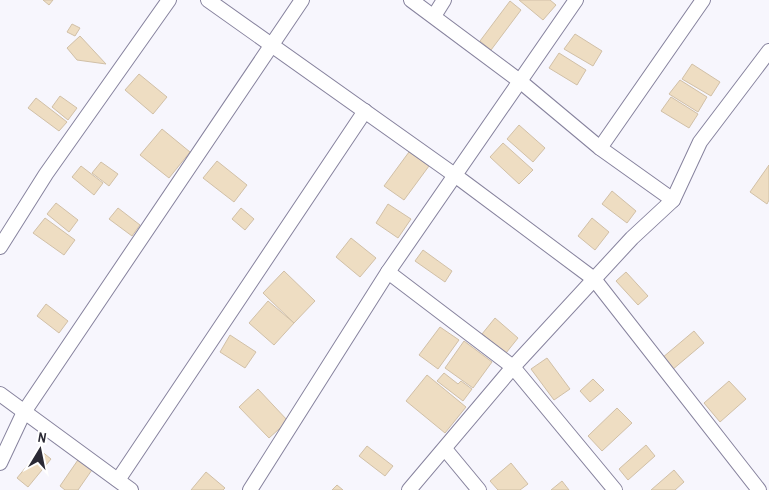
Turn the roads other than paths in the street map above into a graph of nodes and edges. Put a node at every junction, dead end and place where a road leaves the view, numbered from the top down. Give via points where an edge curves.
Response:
1 (169, 0) edge
2 (208, 0) edge
3 (302, 0) edge
4 (411, 0) edge
5 (444, 0) edge
6 (576, 0) edge
7 (702, 0) edge
8 (434, 16) junction
9 (272, 45) junction
10 (769, 51) edge
11 (521, 82) junction
12 (365, 111) junction
13 (600, 148) junction
14 (456, 176) junction
15 (673, 200) junction
16 (0, 247) edge
17 (388, 272) junction
18 (594, 279) junction
19 (512, 366) junction
20 (0, 394) edge
21 (24, 412) junction
22 (445, 449) junction
23 (0, 463) edge
24 (118, 480) junction
25 (131, 490) edge
26 (250, 490) edge
27 (409, 490) edge
28 (479, 490) edge
29 (615, 490) edge
30 (759, 490) edge

1 - 16 street via 46,174
2 - 9 street
3 - 9 street
4 - 8 street
5 - 8 street
6 - 11 street
7 - 13 street
8 - 11 street
9 - 12 street
9 - 21 street
10 - 15 street via 700,142
11 - 13 street
11 - 14 street
12 - 14 street
12 - 24 street
13 - 15 street
14 - 17 street
14 - 18 street
15 - 18 street
17 - 19 street
17 - 26 street
18 - 19 street
18 - 30 street
19 - 22 street
19 - 29 street
20 - 21 street
21 - 23 street
21 - 24 street
22 - 27 street
22 - 28 street
24 - 25 street

